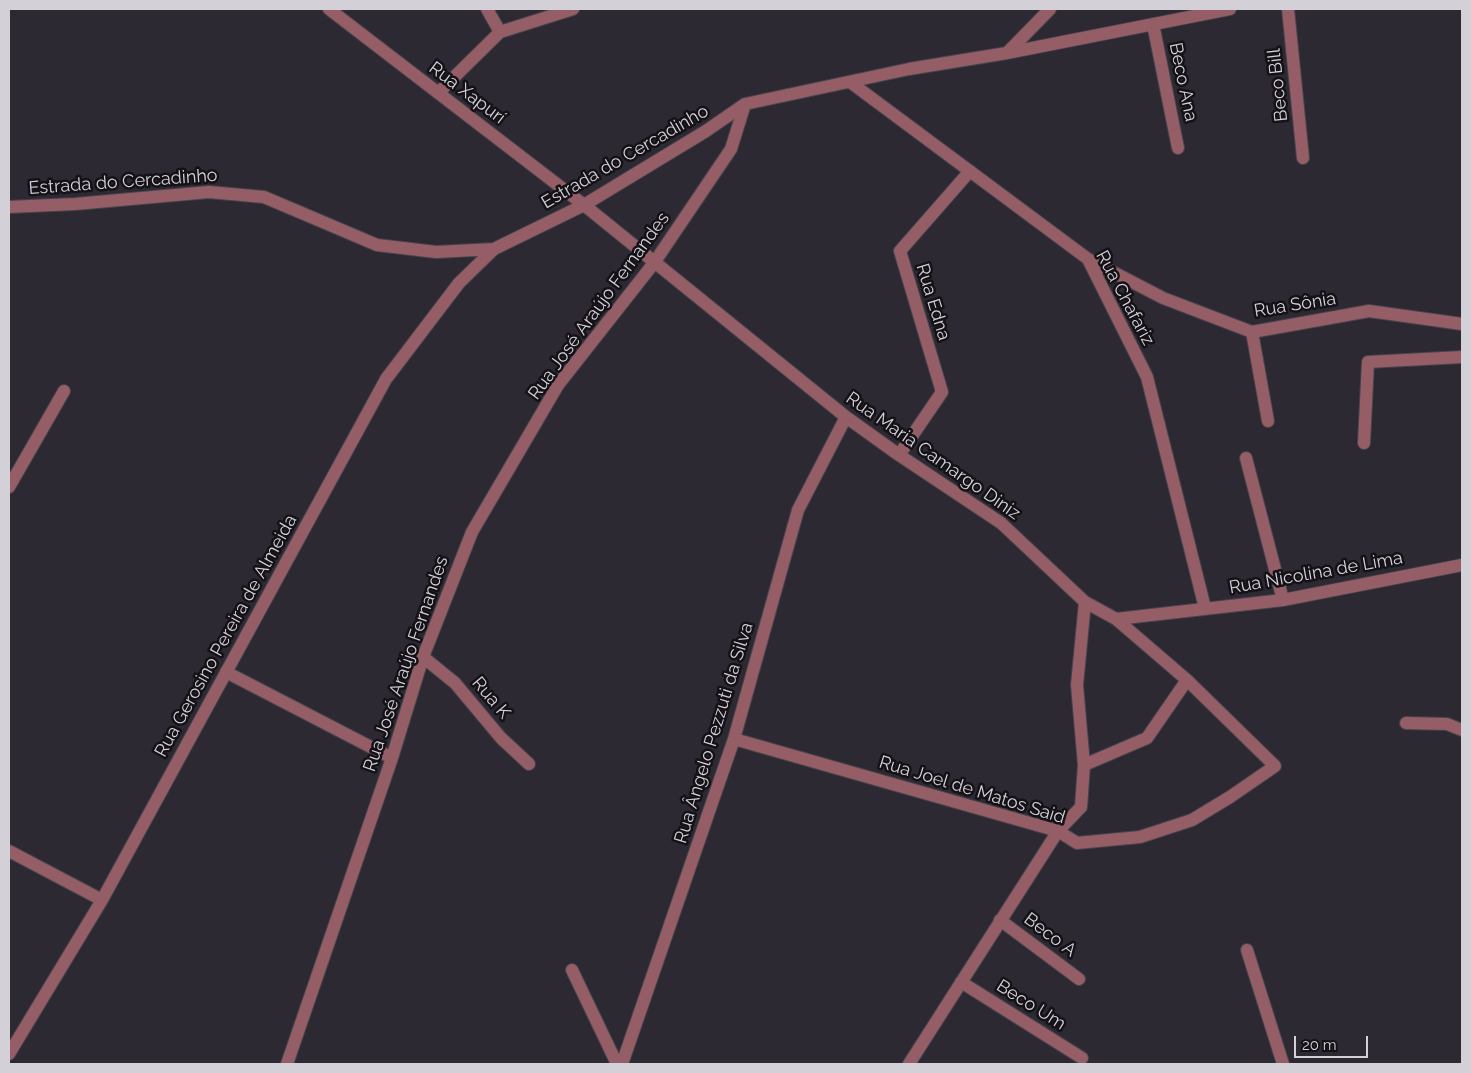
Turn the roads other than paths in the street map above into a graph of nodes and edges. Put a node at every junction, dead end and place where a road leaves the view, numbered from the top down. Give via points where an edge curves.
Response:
1 (328, 9) edge
2 (487, 9) edge
3 (573, 9) edge
4 (1050, 9) edge
5 (1230, 9) edge
6 (1288, 9) edge
7 (1153, 24) junction
8 (500, 32) junction
9 (1007, 53) junction
10 (850, 82) junction
11 (438, 93) junction
12 (745, 104) junction
13 (1178, 148) dead end
14 (1303, 158) dead end
15 (970, 171) junction
16 (584, 205) junction
17 (9, 207) edge
18 (494, 248) junction
19 (1088, 259) junction
20 (654, 263) junction
21 (1462, 324) edge
22 (1252, 332) junction
23 (1462, 357) edge
24 (64, 391) dead end
25 (846, 417) junction
26 (1268, 421) dead end
27 (1364, 443) dead end
28 (899, 455) junction
29 (1246, 458) dead end
30 (9, 487) edge
31 (1462, 565) edge
32 (1283, 600) junction
33 (1085, 602) junction
34 (1205, 608) junction
35 (1116, 619) junction
36 (423, 657) junction
37 (226, 672) junction
38 (1187, 680) junction
39 (1406, 723) dead end
40 (1462, 730) edge
41 (734, 739) junction
42 (392, 758) junction
43 (529, 764) dead end
44 (1084, 765) junction
45 (1275, 766) joint
46 (1058, 831) junction
47 (9, 851) edge
48 (102, 900) junction
49 (1000, 920) junction
50 (1247, 950) dead end
51 (572, 970) dead end
52 (1079, 979) dead end
53 (960, 982) junction
54 (9, 1054) edge
55 (1082, 1058) dead end
56 (288, 1064) edge
57 (618, 1064) edge
58 (622, 1064) edge
59 (909, 1064) edge
60 (1283, 1064) edge

1 - 11 street, Rua Xapurí
2 - 8 street
3 - 8 street
4 - 9 street
5 - 7 street, Estrada do Cercadinho
6 - 14 street, Beco Bill
7 - 9 street, Estrada do Cercadinho
7 - 13 street, Beco Ana
8 - 11 street
9 - 10 street, Estrada do Cercadinho
10 - 12 street, Estrada do Cercadinho
10 - 15 street, Rua Chafariz
11 - 16 street, Rua Xapurí
12 - 16 street, Estrada do Cercadinho
12 - 20 street, Rua José Araújo Fernandes via 731,149
15 - 19 street, Rua Chafariz
15 - 28 street, Rua Edna via 900,251 942,392
16 - 18 street, Estrada do Cercadinho
16 - 20 street, Rua Maria Camargo Diniz
17 - 18 street, Estrada do Cercadinho via 209,192 264,197 377,245 436,252
18 - 37 street, Rua Gerosino Pereira de Almeida via 459,283 386,379
19 - 22 street, Rua Sônia via 1163,298
19 - 34 street, Rua Chafariz via 1147,377
20 - 25 street, Rua Maria Camargo Diniz
20 - 36 street, Rua José Araújo Fernandes via 558,385 472,532
21 - 22 street, Rua Sônia via 1369,311
22 - 26 street
23 - 27 street via 1368,362
24 - 30 street
25 - 28 street, Rua Maria Camargo Diniz
25 - 41 street, Rua Ângelo Pezzuti da Silva via 798,510
28 - 33 street, Rua Maria Camargo Diniz via 1001,523
29 - 32 street
31 - 32 street, Rua Nicolina de Lima
32 - 34 street, Rua Nicolina de Lima
33 - 35 street, Rua Maria Camargo Diniz
33 - 44 street via 1077,684
34 - 35 street, Rua Nicolina de Lima
35 - 38 street, Rua Maria Camargo Diniz
36 - 42 street, Rua José Araújo Fernandes
36 - 43 street, Rua K via 455,683 501,738
37 - 42 street
37 - 48 street, Rua Gerosino Pereira de Almeida
38 - 44 street via 1147,738
38 - 45 street, Rua Maria Camargo Diniz
39 - 40 street via 1447,724
41 - 46 street, Rua Joel de Matos Said
41 - 58 street, Rua Ângelo Pezzuti da Silva
42 - 56 street, Rua José Araújo Fernandes
44 - 46 street via 1081,806
45 - 46 street, Rua Joel de Matos Said via 1192,820 1140,837 1077,843
46 - 49 street
47 - 48 street
48 - 54 street, Rua Gerosino Pereira de Almeida
49 - 52 street, Beco A
49 - 53 street
50 - 60 street
51 - 57 street
53 - 55 street, Beco Um
53 - 59 street

